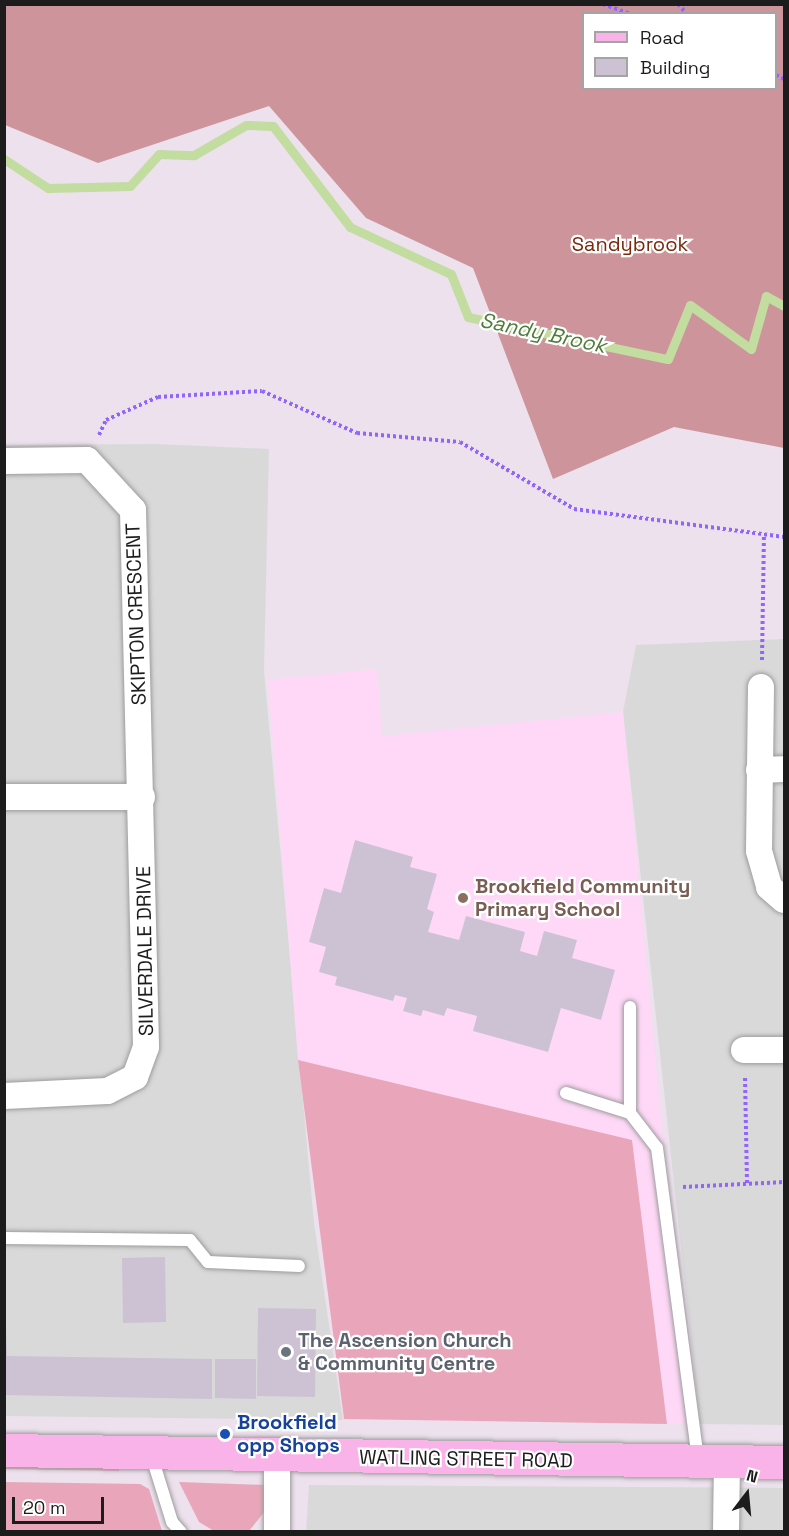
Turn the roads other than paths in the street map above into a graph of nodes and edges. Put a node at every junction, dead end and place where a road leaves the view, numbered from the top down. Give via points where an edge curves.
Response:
1 (4, 461) edge
2 (761, 687) road end
3 (772, 769) edge
4 (142, 796) junction
5 (4, 797) edge
6 (784, 900) edge
7 (630, 1007) dead end
8 (744, 1050) road end
9 (784, 1050) edge
10 (567, 1093) dead end
11 (4, 1096) edge
12 (630, 1113) junction
13 (4, 1238) edge
14 (299, 1266) dead end
15 (4, 1450) edge
16 (151, 1453) junction
17 (277, 1457) junction
18 (713, 1461) junction
19 (784, 1462) edge
20 (181, 1532) edge
21 (277, 1532) edge
22 (726, 1532) edge

1 - 4 street, SKIPTON CRESCENT via 87,460 133,510
2 - 3 street
3 - 6 street via 759,851 769,887
4 - 5 street
4 - 11 street, SILVERDALE DRIVE via 146,1047 135,1077 107,1091
7 - 12 lane
8 - 9 street
10 - 12 lane
12 - 18 lane via 657,1148
13 - 14 lane via 190,1240 208,1262
15 - 16 street, WATLING STREET ROAD
16 - 17 street, WATLING STREET ROAD
16 - 20 lane via 172,1522
17 - 18 street, WATLING STREET ROAD
17 - 21 street
18 - 19 street, WATLING STREET ROAD
18 - 22 street

